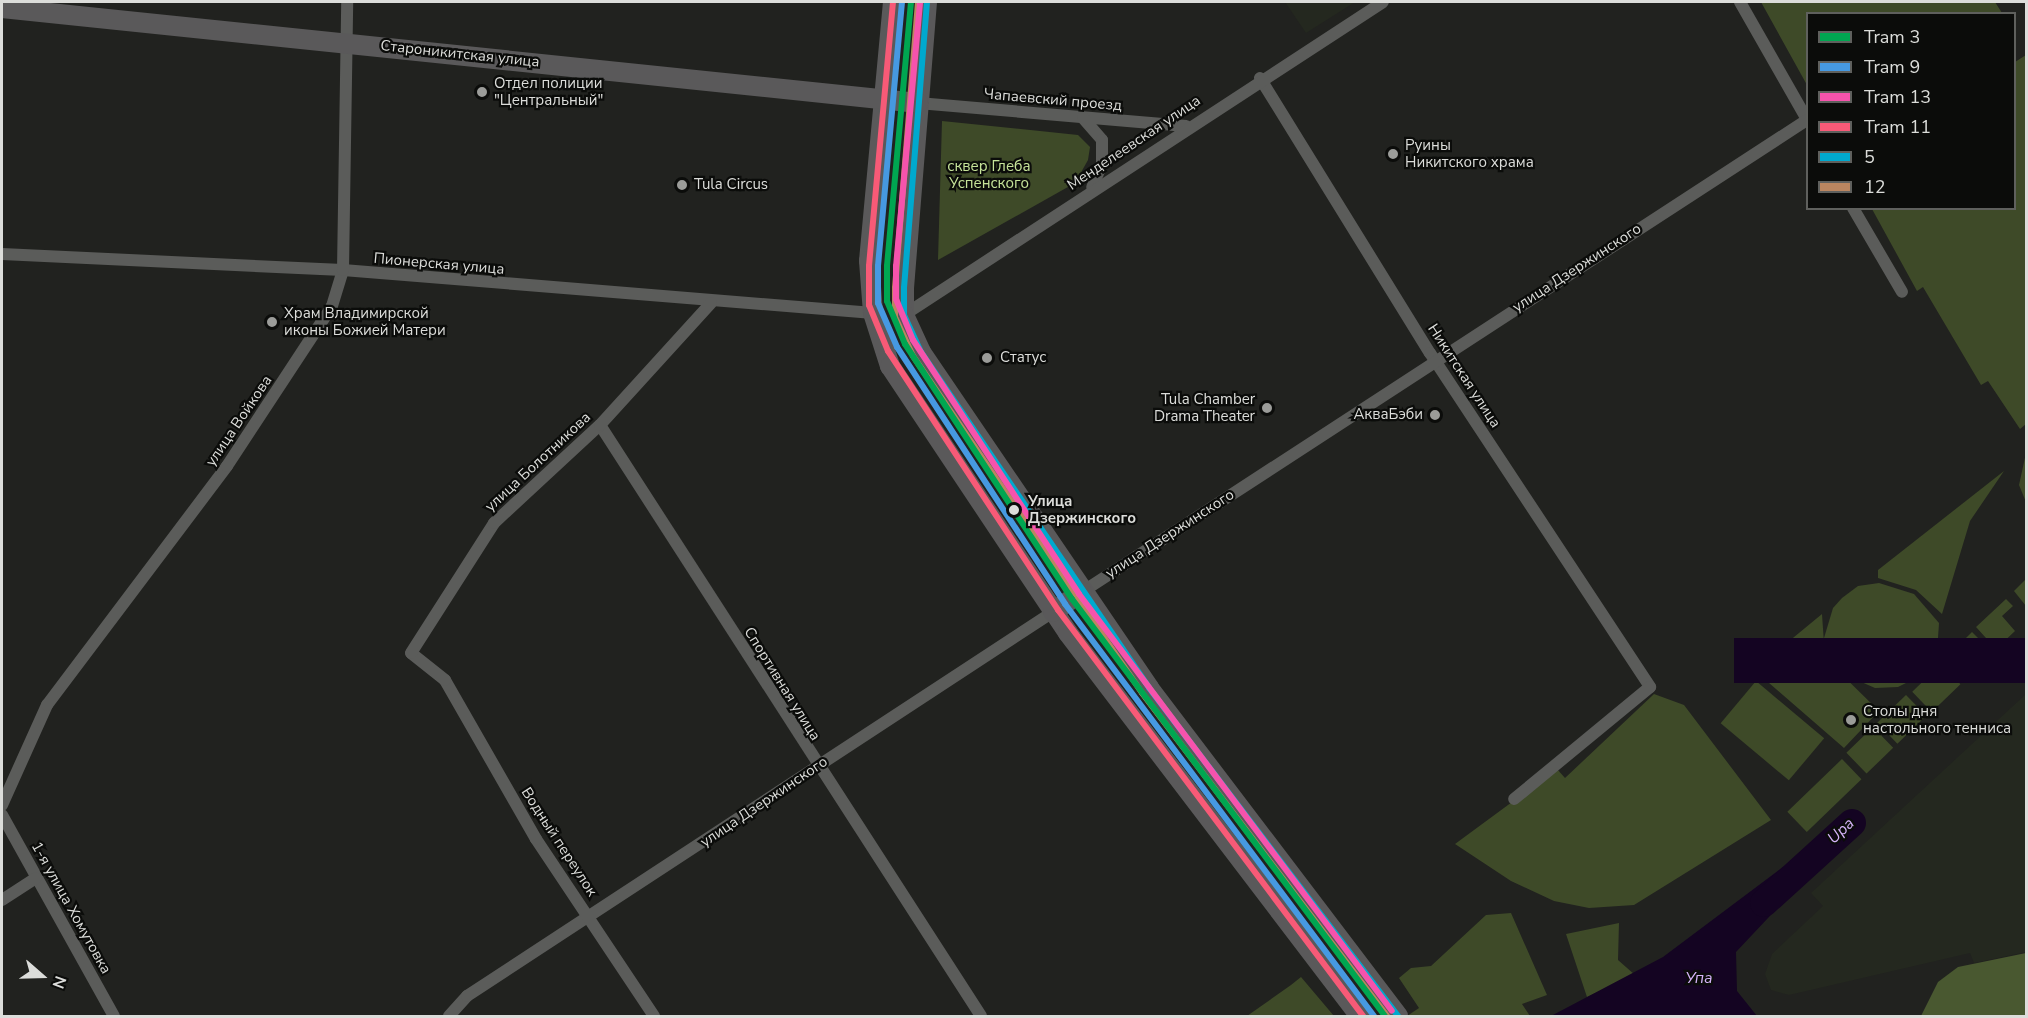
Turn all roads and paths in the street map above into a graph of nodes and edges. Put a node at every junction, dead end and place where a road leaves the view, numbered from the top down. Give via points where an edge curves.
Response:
1 (347, 2) edge
2 (893, 2) edge
3 (927, 2) edge
4 (1383, 2) edge
5 (1740, 2) edge
6 (2, 8) edge
7 (346, 42) junction
8 (1260, 78) junction
9 (884, 99) junction
10 (918, 103) junction
11 (1083, 117) junction
12 (1806, 118) edge
13 (1806, 121) edge
14 (1186, 126) junction
15 (1090, 190) junction
16 (1854, 210) edge
17 (2, 254) edge
18 (343, 270) junction
19 (1902, 292) dead end
20 (711, 303) junction
21 (873, 313) junction
22 (904, 315) junction
23 (1435, 360) junction
24 (600, 426) junction
25 (1082, 592) junction
26 (1053, 612) junction
27 (445, 680) joint
28 (817, 767) junction
29 (1514, 799) dead end
30 (2, 805) edge
31 (2, 815) edge
32 (36, 878) junction
33 (2, 900) edge
34 (591, 916) junction
35 (1395, 1012) edge
36 (114, 1017) edge
37 (449, 1017) edge
38 (654, 1017) edge
39 (981, 1017) edge
40 (1360, 1017) edge

1 - 7 street, улица Войкова
2 - 9 main road
3 - 10 main road
4 - 8 street, Менделеевская улица
5 - 12 street
6 - 7 main road, Староникитская улица
7 - 9 main road, Староникитская улица
7 - 18 street, улица Войкова
8 - 14 street, Менделеевская улица
8 - 23 street, Никитская улица
9 - 10 main road, Староникитская улица
9 - 21 main road via 869,261
10 - 11 street, Чапаевский проезд
10 - 22 main road
11 - 14 street, Чапаевский проезд
11 - 15 street via 1096,130 1104,152
13 - 23 street, улица Дзержинского
14 - 15 street, Менделеевская улица
15 - 22 street, Менделеевская улица
16 - 19 street
17 - 18 street, Пионерская улица
18 - 20 street, Пионерская улица
18 - 30 street, улица Войкова via 315,334 227,466 47,705
20 - 21 street, Пионерская улица
20 - 24 street, улица Болотникова
21 - 26 main road via 890,366
22 - 25 main road via 921,352
23 - 25 street, улица Дзержинского
23 - 29 street, Никитская улица via 1650,687
24 - 27 street, улица Болотникова via 494,523 411,653
24 - 28 street, Спортивная улица
25 - 26 main road, улица Дзержинского
25 - 35 main road
26 - 28 street, улица Дзержинского
26 - 40 main road
27 - 34 street, Водный переулок via 536,839
28 - 34 street, улица Дзержинского
28 - 39 street, Спортивная улица
31 - 32 street, 1-я улица Хомутовка
32 - 33 street
32 - 36 street, 1-я улица Хомутовка
34 - 37 street, улица Дзержинского via 468,996
34 - 38 street, Водный переулок

